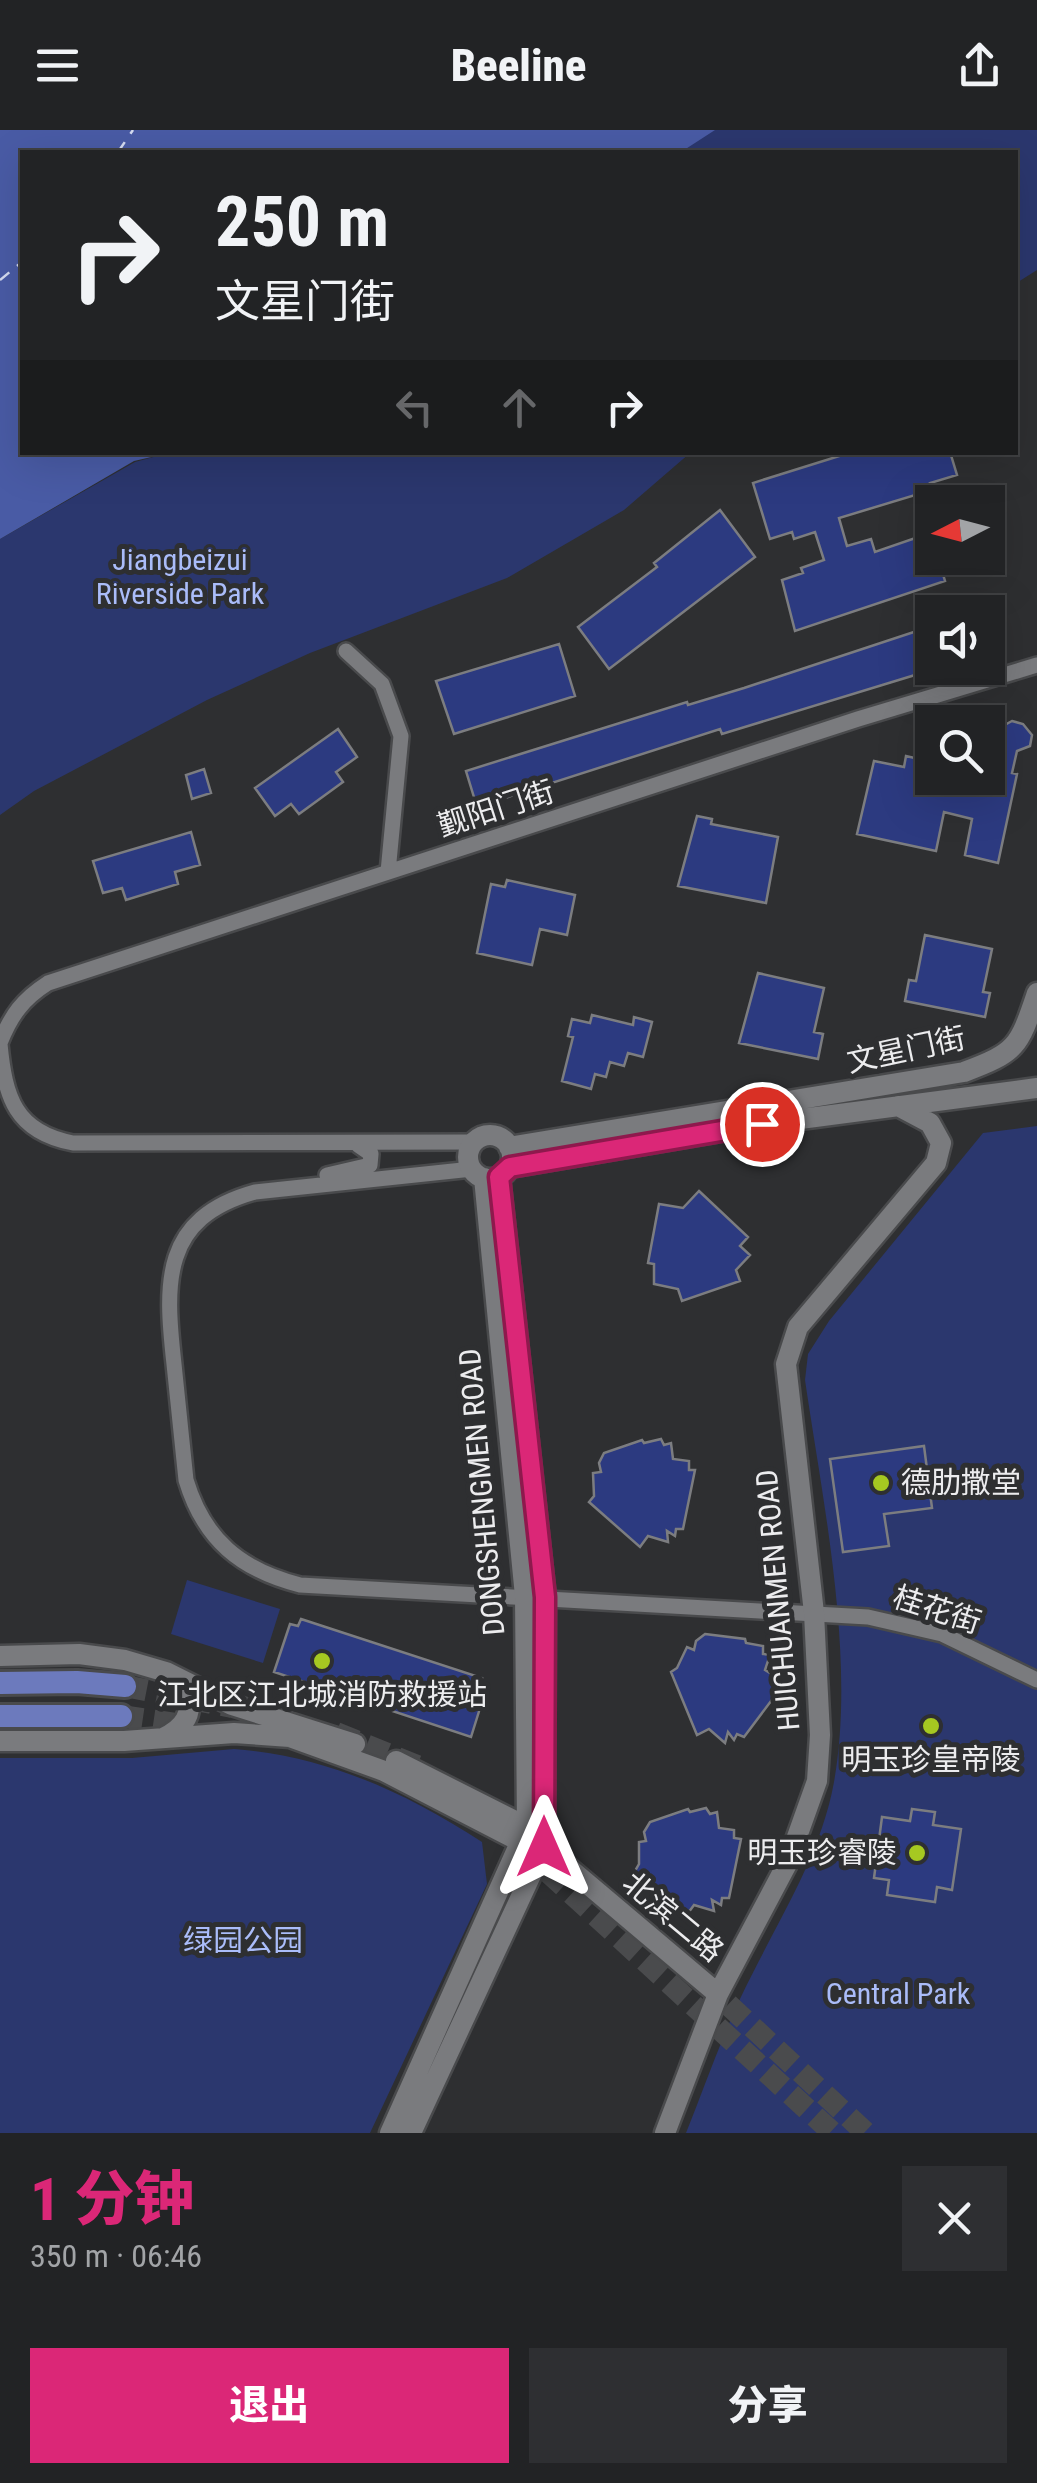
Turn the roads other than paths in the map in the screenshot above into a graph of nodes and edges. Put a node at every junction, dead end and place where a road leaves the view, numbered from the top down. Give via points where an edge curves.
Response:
1 (346, 652) dead end
2 (1037, 665) edge
3 (388, 872) junction
4 (1037, 993) edge
5 (0, 1043) edge
6 (1037, 1088) edge
7 (898, 1106) junction
8 (474, 1142) junction
9 (356, 1144) junction
10 (495, 1168) junction
11 (295, 1186) junction
12 (535, 1597) junction
13 (814, 1613) junction
14 (0, 1656) edge
15 (166, 1672) junction
16 (1037, 1680) edge
17 (0, 1684) edge
18 (124, 1686) tunnel mouth
19 (0, 1716) edge
20 (121, 1716) tunnel mouth
21 (161, 1738) junction
22 (0, 1742) edge
23 (531, 1839) junction
24 (718, 1994) junction
25 (390, 2133) edge
26 (411, 2133) edge
27 (666, 2133) edge

1 - 3 street via 382,684 401,736
2 - 3 street, 觐阳门街
3 - 5 street, 觐阳门街 via 48,983 10,1016
4 - 10 street, 文星门街 via 1021,1040 997,1060 964,1072
5 - 9 street, 觐阳门街 via 12,1106 51,1139
6 - 7 street, 文星门街
7 - 10 street, 文星门街
7 - 13 street, HUICHUANMEN ROAD via 930,1123 941,1142 936,1163 798,1327 786,1364
8 - 9 street, 觐阳门街
8 - 10 street, DONGSHENGMEN ROAD via 469,1155
8 - 10 street via 493,1135
9 - 11 street via 371,1154 370,1165
10 - 11 street
10 - 12 street, DONGSHENGMEN ROAD
11 - 12 street, 桂花街 via 231,1199 203,1215 181,1241 170,1269 167,1302 194,1507 226,1551 272,1578
12 - 13 street, 桂花街
12 - 23 street, DONGSHENGMEN ROAD
13 - 16 street, 桂花街 via 930,1630
13 - 24 street, HUICHUANMEN ROAD via 817,1781 788,1862
14 - 15 street, 北滨二路 via 79,1654
15 - 21 street via 187,1691 190,1706 184,1722
15 - 23 street, 北滨二路 via 232,1705 385,1756
17 - 18 main road
19 - 20 main road
21 - 22 street, 北滨二路
21 - 23 street, 北滨二路 via 234,1732 290,1737 384,1770
23 - 24 street, 北滨二路
23 - 25 street, DONGSHENGMEN ROAD
23 - 26 street, DONGSHENGMEN ROAD
24 - 27 street, HUICHUANMEN ROAD

